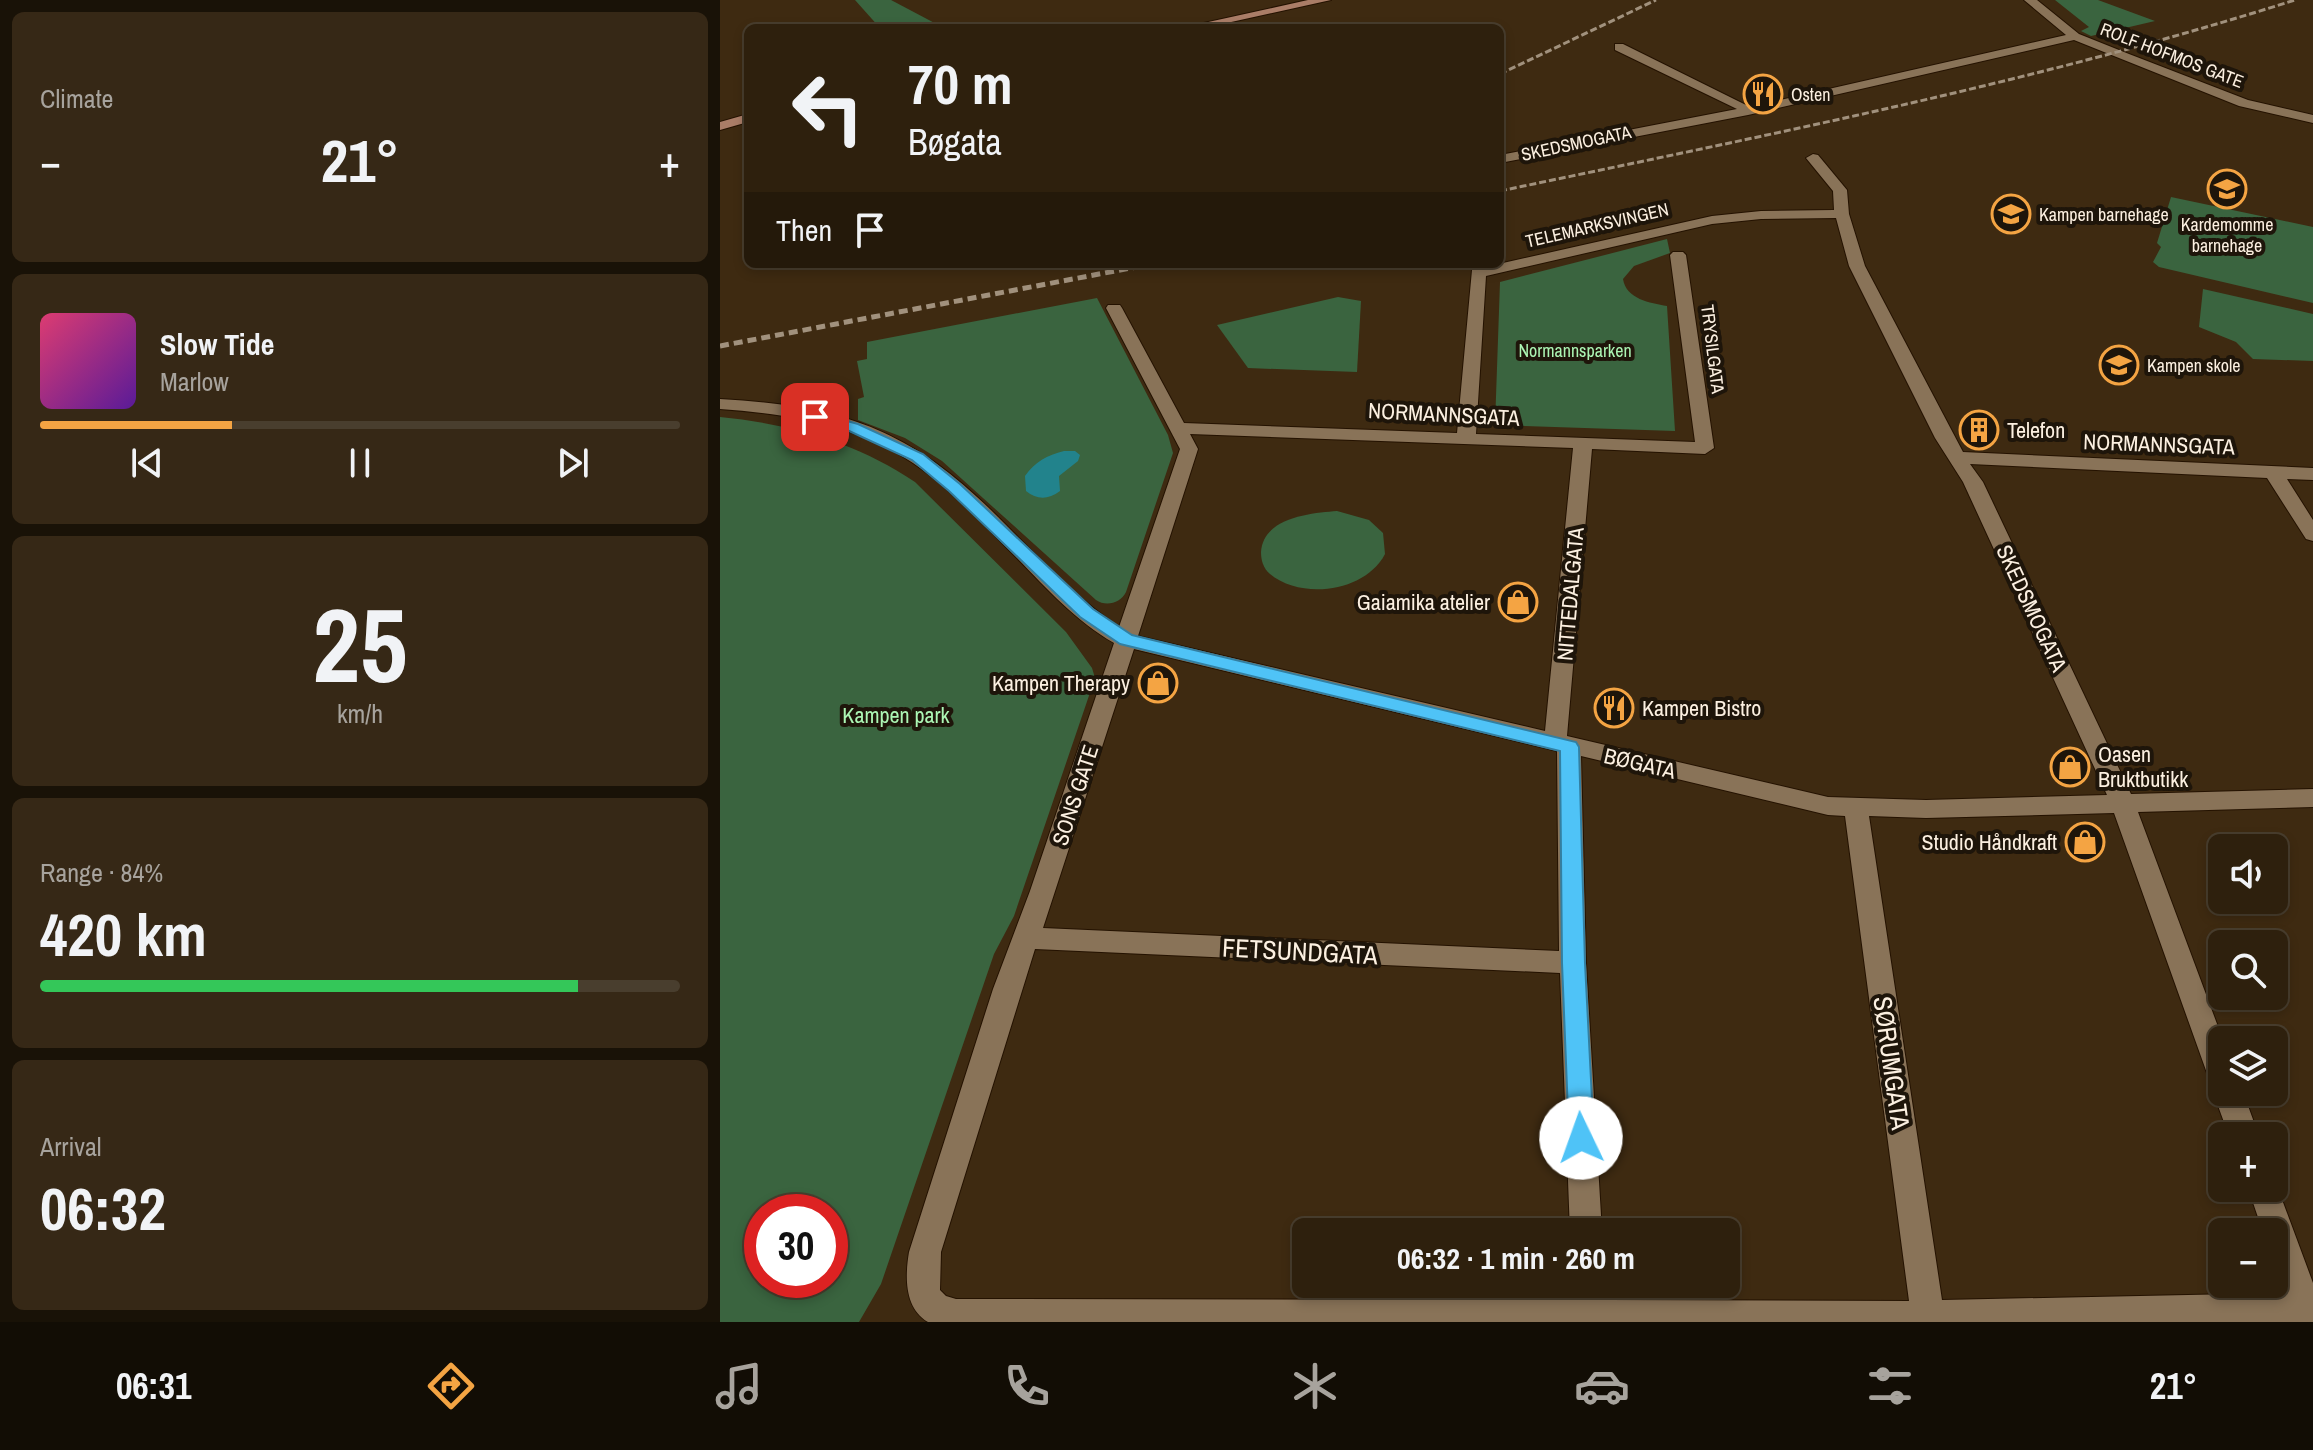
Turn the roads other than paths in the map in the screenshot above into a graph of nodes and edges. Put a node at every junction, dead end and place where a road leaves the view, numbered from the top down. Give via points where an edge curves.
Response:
1 (1325, 0) edge
2 (2030, 0) edge
3 (1207, 24) edge
4 (2075, 36) junction
5 (1619, 47) dead end
6 (1748, 111) junction
7 (744, 119) edge
8 (2313, 119) edge
9 (720, 126) edge
10 (1504, 158) edge
11 (1813, 158) dead end
12 (1842, 214) junction
13 (1678, 255) dead end
14 (1504, 267) edge
15 (1500, 268) edge
16 (1114, 308) dead end
17 (720, 404) edge
18 (1181, 428) junction
19 (1466, 439) junction
20 (1583, 444) junction
21 (1705, 448) joint
22 (1956, 457) junction
23 (2273, 472) junction
24 (2313, 474) edge
25 (2313, 535) edge
26 (1126, 640) junction
27 (1562, 745) junction
28 (2313, 798) edge
29 (2123, 803) junction
30 (1856, 808) junction
31 (1027, 938) junction
32 (1573, 963) junction
33 (2208, 1037) edge
34 (2268, 1202) edge
35 (1585, 1218) edge
36 (1589, 1298) edge
37 (2310, 1309) edge
38 (1928, 1317) junction
39 (1590, 1318) junction

1 - 3 main road
2 - 4 street, ROLF HOFMOS GATE
4 - 6 street, SKEDSMOGATA
4 - 8 street, ROLF HOFMOS GATE via 2244,103
5 - 6 street
6 - 10 street, SKEDSMOGATA
7 - 9 main road
11 - 12 street, SKEDSMOGATA via 1840,190
12 - 14 street, TELEMARKSVINGEN via 1712,220
12 - 22 street, SKEDSMOGATA via 1857,266
13 - 21 street, TRYSILGATA
15 - 19 street, TELEMARKSVINGEN via 1478,273
16 - 18 street, SONS GATE
17 - 26 street, BØGATA via 832,421 917,457 1086,613
18 - 19 street, NORMANNSGATA
18 - 26 street, SONS GATE via 1189,449
19 - 20 street, NORMANNSGATA
20 - 21 street, NORMANNSGATA
20 - 27 street, NITTEDALGATA
22 - 23 street, NORMANNSGATA
22 - 29 street, SKEDSMOGATA via 1973,482
23 - 24 street, NORMANNSGATA
23 - 25 street
26 - 27 street, BØGATA
26 - 31 street, SONS GATE
27 - 30 street, BØGATA via 1797,800
27 - 32 street, NITTEDALGATA
28 - 29 street, BØGATA
29 - 30 street, BØGATA
29 - 33 street, SKEDSMOGATA
30 - 38 street, SØRUMGATA
31 - 32 street, FETSUNDGATA
31 - 39 street, SONS GATE via 925,1252 922,1295 933,1309 956,1315
32 - 35 street, NITTEDALGATA
34 - 37 street
36 - 39 street
37 - 38 street
38 - 39 street

